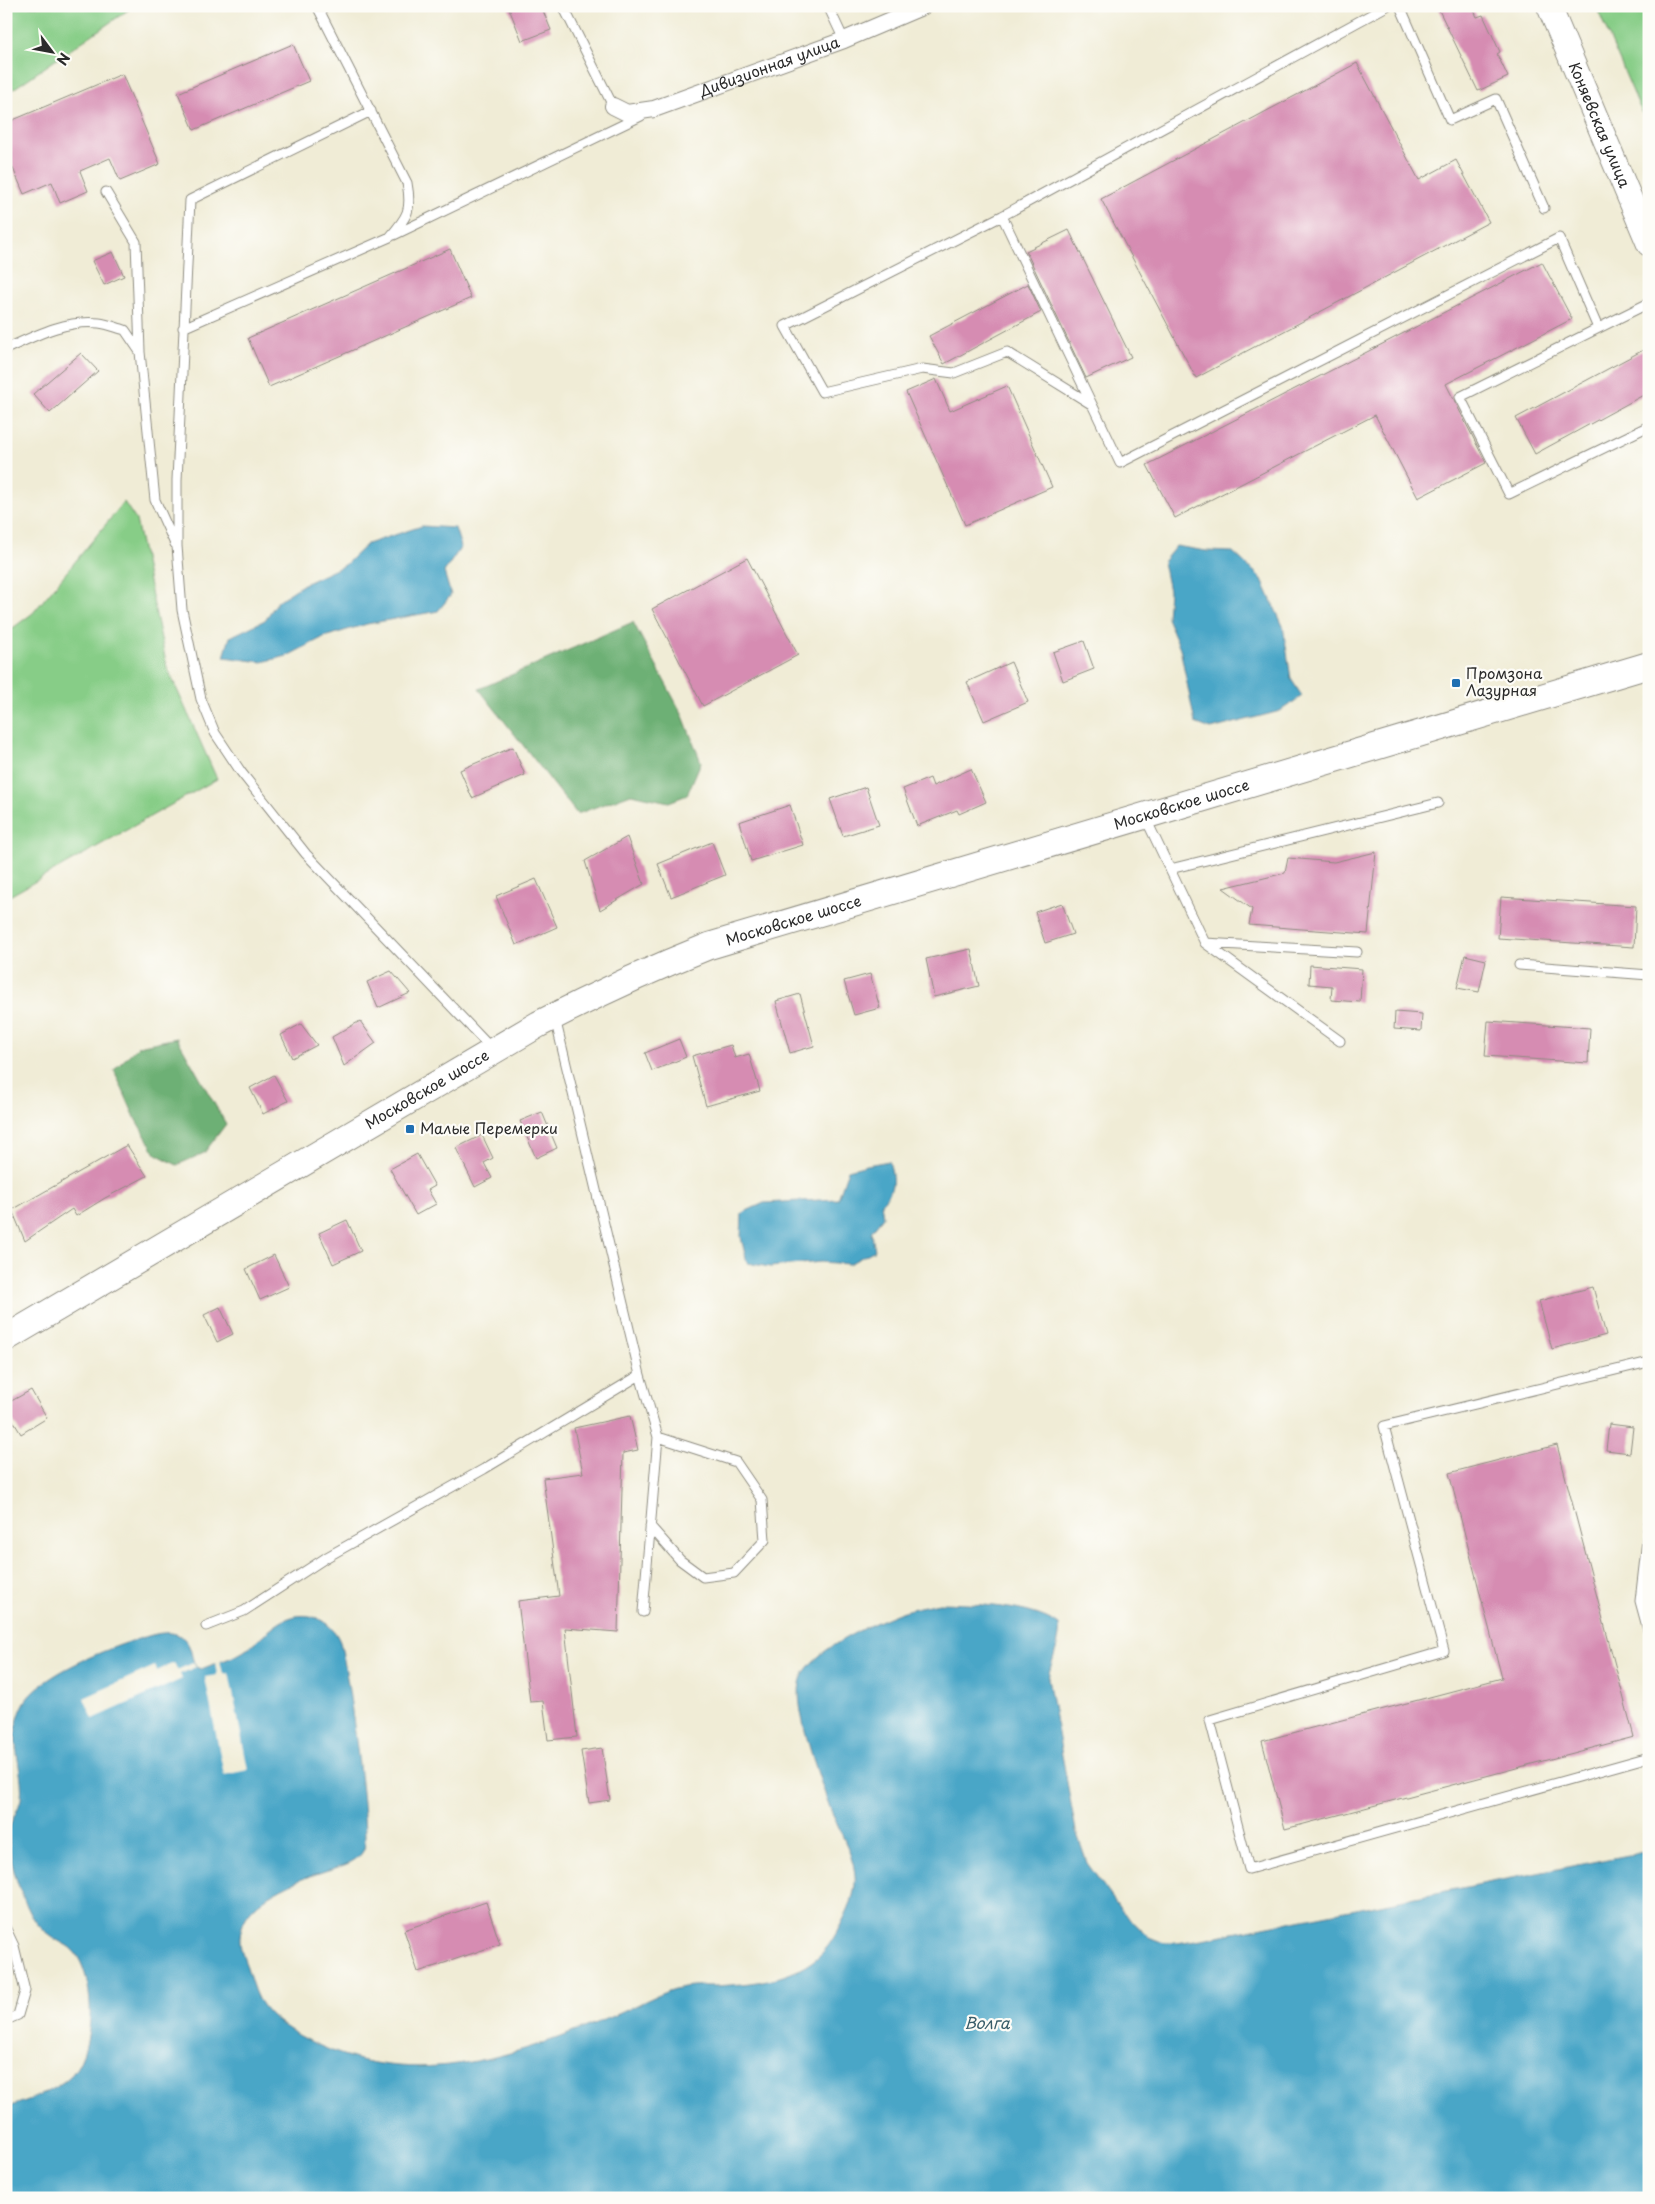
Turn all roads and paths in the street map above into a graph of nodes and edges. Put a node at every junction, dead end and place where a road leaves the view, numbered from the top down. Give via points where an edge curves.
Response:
1 (317, 6) edge
2 (563, 6) edge
3 (828, 6) edge
4 (924, 6) edge
5 (1388, 6) edge
6 (1400, 6) edge
7 (1549, 6) edge
8 (844, 40) junction
9 (613, 106) joint
10 (654, 109) junction
11 (371, 112) junction
12 (106, 192) dead end
13 (1544, 208) dead end
14 (1002, 216) junction
15 (390, 237) junction
16 (1649, 244) edge
17 (1649, 303) edge
18 (184, 328) junction
19 (1598, 328) junction
20 (6, 349) edge
21 (140, 352) junction
22 (1091, 404) junction
23 (1649, 426) edge
24 (176, 546) junction
25 (1649, 665) edge
26 (1438, 803) dead end
27 (1145, 816) junction
28 (1170, 869) junction
29 (1205, 943) junction
30 (1358, 952) dead end
31 (1519, 965) dead end
32 (1649, 975) edge
33 (554, 1016) junction
34 (1340, 1042) dead end
35 (493, 1050) junction
36 (6, 1338) edge
37 (1649, 1362) edge
38 (640, 1375) junction
39 (658, 1437) junction
40 (1649, 1523) edge
41 (650, 1526) junction
42 (643, 1612) dead end
43 (206, 1626) dead end
44 (1649, 1634) edge
45 (1649, 1757) edge
46 (6, 1929) edge
47 (6, 2020) edge

1 - 11 lane
2 - 9 lane
3 - 8 lane
4 - 8 street, Дивизионная улица
5 - 14 lane
6 - 13 lane via 1450,120 1496,99
7 - 16 street, Коняевская улица
8 - 10 street, Дивизионная улица
9 - 10 street, Дивизионная улица via 627,113
10 - 15 lane
11 - 15 lane via 407,183 411,203 402,223
11 - 18 lane via 190,200
12 - 21 lane via 136,242
14 - 22 lane
14 - 22 lane via 785,326 822,392 922,368 954,373 1007,352
15 - 18 lane
17 - 19 lane
18 - 24 lane
19 - 22 lane via 1559,238 1120,463
19 - 23 lane via 1460,397 1509,494
20 - 21 lane via 71,324 98,323 125,330
21 - 24 lane via 155,500
24 - 35 lane via 182,610 201,699 215,733 306,854
25 - 27 main road, Московское шоссе
26 - 28 lane
27 - 28 lane
27 - 33 main road, Московское шоссе via 709,946 635,976
28 - 29 lane
29 - 30 lane
29 - 34 lane
31 - 32 lane
33 - 35 main road, Московское шоссе
33 - 38 lane
35 - 36 main road, Московское шоссе
37 - 45 lane via 1384,1426 1444,1651 1210,1720 1249,1869
38 - 39 lane
38 - 43 lane via 484,1469 327,1557 244,1611
39 - 41 lane
39 - 41 lane via 736,1462 762,1500 765,1540 734,1573 703,1578 680,1560
40 - 44 lane via 1640,1601
41 - 42 lane
46 - 47 lane via 14,1946 25,1992 18,2015

